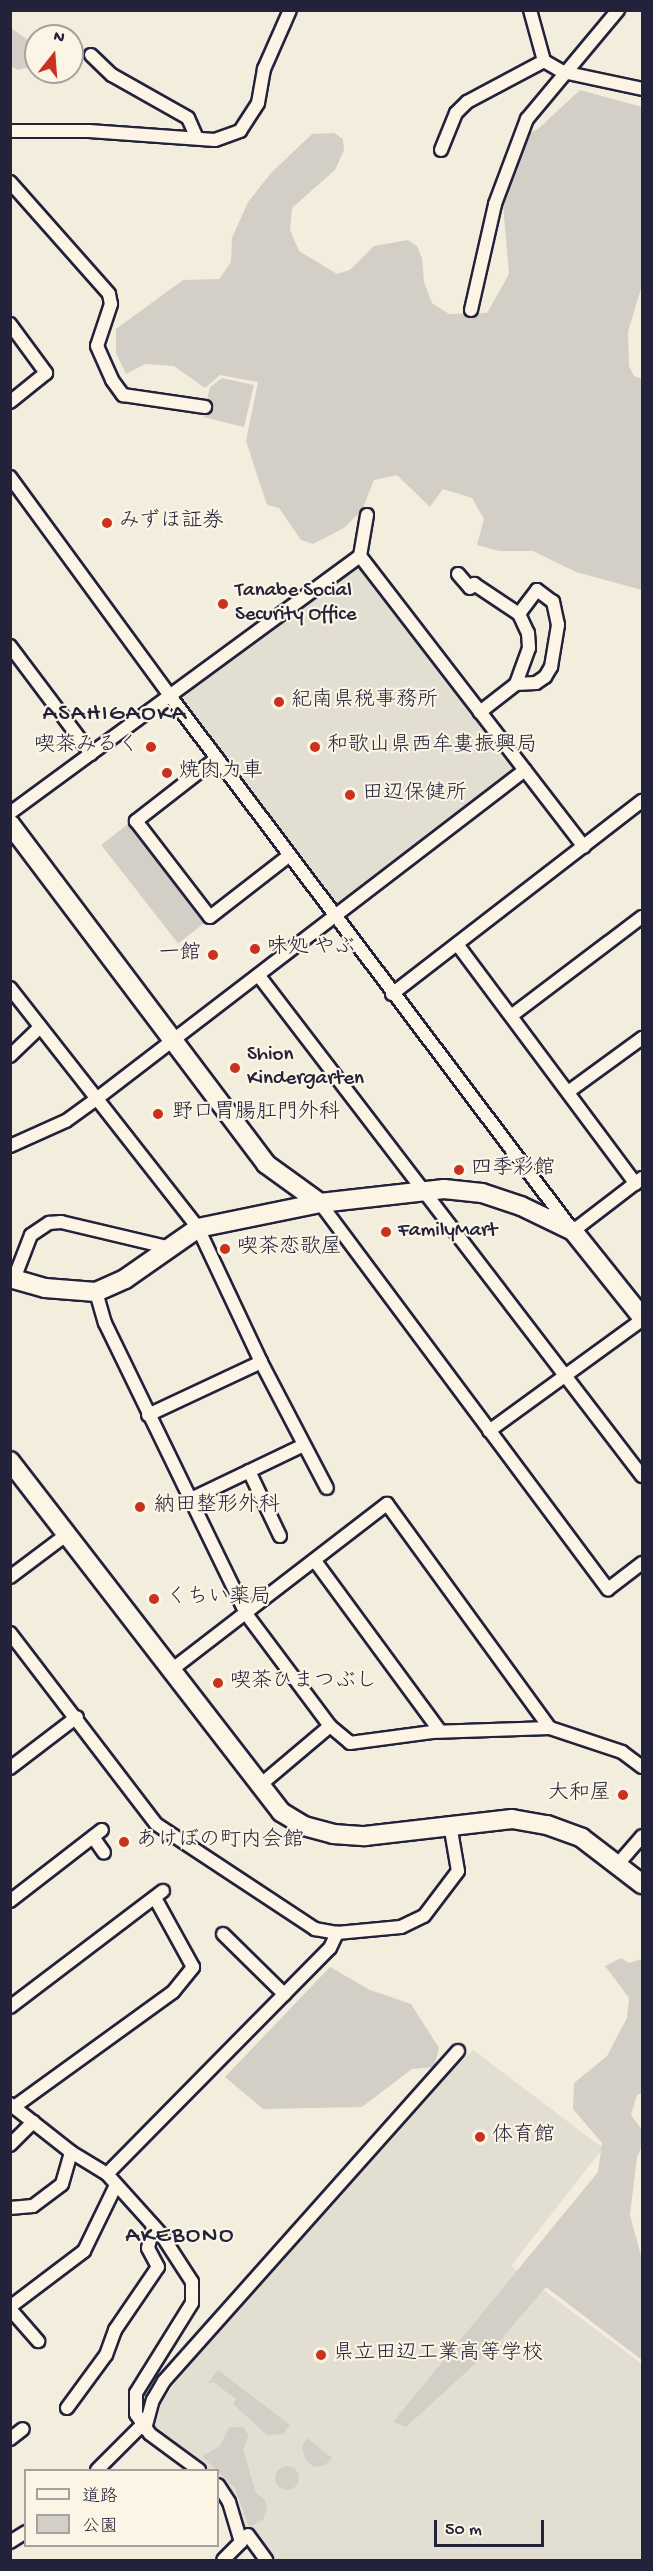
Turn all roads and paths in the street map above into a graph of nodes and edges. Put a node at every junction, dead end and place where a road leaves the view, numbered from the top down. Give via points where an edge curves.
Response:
1 (290, 10) edge
2 (530, 10) edge
3 (618, 10) edge
4 (91, 55) dead end
5 (544, 61) junction
6 (563, 72) junction
7 (642, 89) edge
8 (10, 131) edge
9 (196, 138) junction
10 (441, 150) dead end
11 (10, 182) edge
12 (471, 310) dead end
13 (10, 324) edge
14 (10, 402) edge
15 (205, 407) dead end
16 (10, 477) edge
17 (367, 515) dead end
18 (360, 556) junction
19 (458, 574) dead end
20 (519, 614) junction
21 (10, 646) edge
22 (516, 684) junction
23 (170, 696) junction
24 (480, 712) junction
25 (91, 754) junction
26 (217, 759) junction
27 (525, 770) junction
28 (642, 801) edge
29 (10, 813) edge
30 (10, 824) edge
31 (584, 847) junction
32 (290, 855) junction
33 (336, 916) junction
34 (642, 917) edge
35 (457, 944) junction
36 (259, 976) junction
37 (10, 988) edge
38 (392, 994) junction
39 (511, 1016) junction
40 (40, 1027) junction
41 (642, 1038) edge
42 (172, 1039) junction
43 (10, 1056) edge
44 (567, 1092) junction
45 (95, 1100) junction
46 (10, 1146) edge
47 (639, 1181) edge
48 (422, 1189) junction
49 (320, 1203) junction
50 (198, 1228) junction
51 (573, 1231) junction
52 (167, 1247) junction
53 (12, 1279) edge
54 (96, 1292) junction
55 (642, 1319) edge
56 (261, 1362) junction
57 (567, 1376) junction
58 (148, 1415) junction
59 (489, 1431) junction
60 (304, 1445) junction
61 (10, 1461) edge
62 (249, 1471) junction
63 (642, 1476) edge
64 (327, 1488) dead end
65 (189, 1500) junction
66 (66, 1535) junction
67 (280, 1536) dead end
68 (315, 1561) junction
69 (642, 1563) edge
70 (10, 1577) edge
71 (247, 1615) junction
72 (10, 1633) edge
73 (170, 1671) junction
74 (77, 1717) junction
75 (330, 1726) junction
76 (550, 1728) junction
77 (440, 1731) junction
78 (642, 1767) edge
79 (11, 1768) edge
80 (259, 1786) junction
81 (450, 1824) junction
82 (642, 1836) edge
83 (104, 1853) dead end
84 (618, 1864) junction
85 (642, 1884) edge
86 (10, 1901) edge
87 (337, 1933) junction
88 (223, 1934) dead end
89 (284, 1994) junction
90 (10, 2007) edge
91 (458, 2051) dead end
92 (12, 2106) edge
93 (33, 2122) junction
94 (10, 2145) edge
95 (71, 2152) junction
96 (107, 2174) junction
97 (116, 2185) junction
98 (10, 2208) edge
99 (153, 2226) junction
100 (10, 2308) edge
101 (38, 2341) dead end
102 (67, 2408) dead end
103 (143, 2427) junction
104 (23, 2429) dead end
105 (10, 2439) edge
106 (98, 2469) edge
107 (198, 2469) edge
108 (219, 2487) edge
109 (24, 2533) edge
110 (248, 2535) dead end
111 (10, 2542) edge
112 (223, 2560) edge
113 (266, 2560) edge

1 - 9 street via 264,69 258,103 240,131 215,140
2 - 5 street
3 - 6 street
4 - 9 street via 112,75 188,118
5 - 6 street
5 - 10 street via 467,102 456,113
6 - 7 street
6 - 12 street via 527,119 495,204
8 - 9 street
11 - 15 street via 109,294 111,304 97,346 123,395
13 - 14 street via 46,373
16 - 23 street
17 - 18 street
18 - 23 street
18 - 24 street
19 - 20 street via 470,588 474,584
20 - 22 street via 529,648
20 - 22 street via 537,590 553,602 558,625 551,667 545,677 536,683
21 - 25 street
22 - 24 street
23 - 25 street
23 - 26 street
24 - 27 street
25 - 29 street
26 - 32 street
26 - 32 street via 136,821 210,917
27 - 31 street
27 - 33 street
28 - 31 street
30 - 42 street
31 - 35 street
32 - 33 street
33 - 36 street
33 - 38 street
34 - 39 street
35 - 38 street
35 - 39 street
36 - 42 street
36 - 48 street
37 - 40 street
38 - 51 street
39 - 44 street
40 - 43 street
40 - 45 street
41 - 44 street
42 - 45 street
42 - 49 street via 266,1164
44 - 47 street
45 - 46 street via 66,1121
45 - 50 street
47 - 51 street
48 - 49 street
48 - 51 street via 482,1193 521,1206
48 - 57 street
49 - 50 street
49 - 59 street
50 - 52 street
50 - 56 street
51 - 55 street
52 - 53 street via 61,1222 49,1223 31,1235
52 - 54 street via 124,1279
53 - 54 street via 45,1288
54 - 58 street via 105,1323 142,1394
55 - 57 street
56 - 58 street
56 - 60 street
57 - 59 street
57 - 63 street
58 - 65 street
59 - 69 street via 608,1589
60 - 62 street
60 - 64 street
61 - 66 street
62 - 65 street
62 - 67 street
65 - 71 street
66 - 70 street
66 - 73 street
68 - 71 street
68 - 76 street via 387,1504
68 - 77 street
71 - 73 street
71 - 75 street
72 - 74 street
73 - 80 street
74 - 79 street
74 - 87 street via 156,1824 315,1929
75 - 77 street via 350,1743
75 - 80 street
76 - 77 street
76 - 78 street via 622,1752
80 - 81 street via 281,1812 304,1826 333,1834 365,1836
81 - 84 street via 512,1819 548,1825 582,1838
81 - 87 street via 458,1871 424,1916 401,1927
82 - 84 street
83 - 86 street via 98,1833
84 - 85 street
87 - 89 street via 330,1948
88 - 89 street
89 - 96 street
90 - 92 street via 159,1894 193,1967 172,1992
91 - 103 street via 164,2381
92 - 93 street
93 - 94 street
93 - 95 street
95 - 96 street
95 - 98 street via 62,2184 33,2206
96 - 97 street
97 - 99 street
97 - 100 street via 84,2251
99 - 102 street via 148,2248 158,2267 115,2330 106,2355
99 - 103 street via 192,2282 192,2303 136,2393 136,2414
100 - 101 street
103 - 106 street
103 - 107 street
104 - 105 street
108 - 112 street via 229,2502 241,2542
109 - 111 street
110 - 113 street

